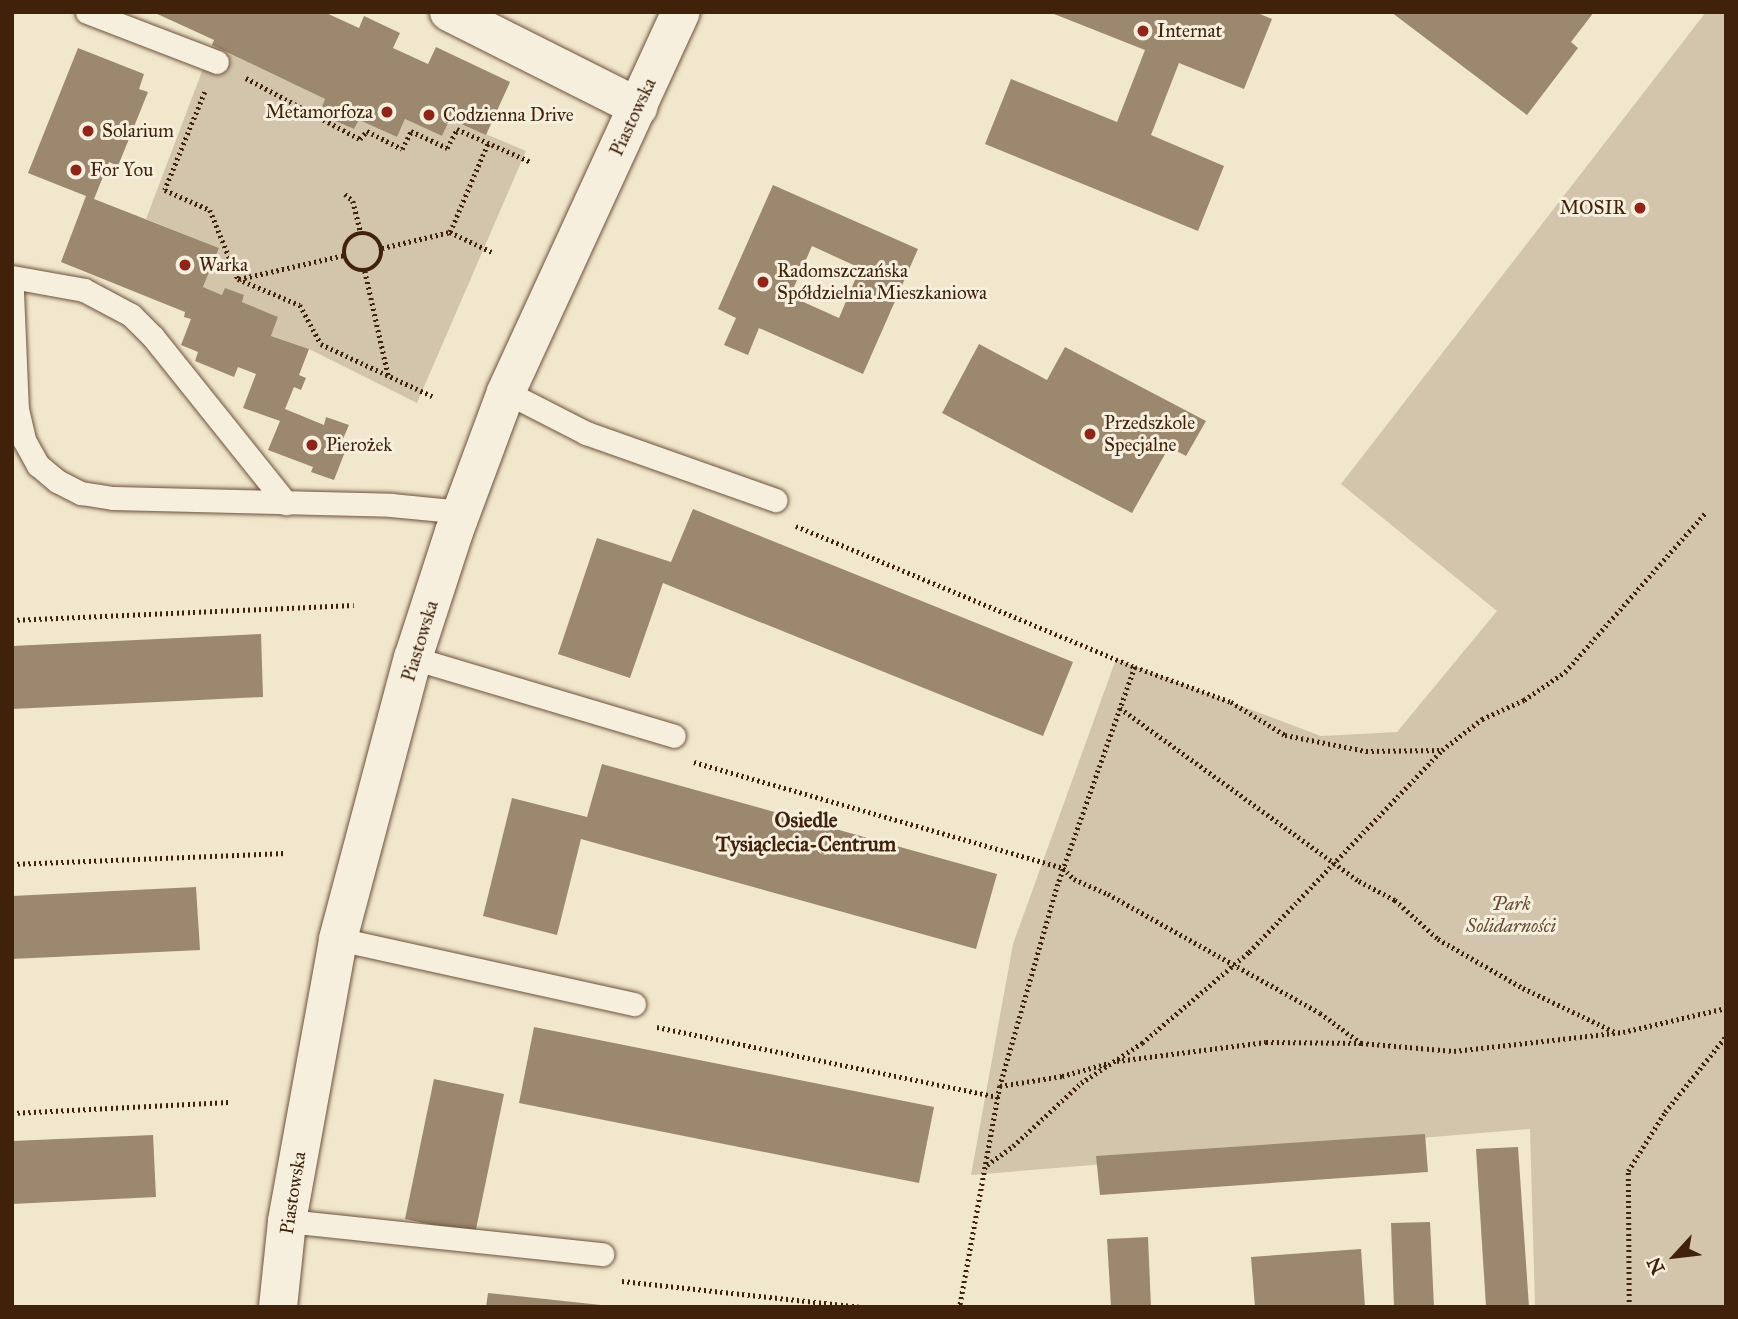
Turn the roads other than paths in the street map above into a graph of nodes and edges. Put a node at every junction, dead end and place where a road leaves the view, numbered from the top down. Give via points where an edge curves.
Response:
1 (87, 12) edge
2 (449, 12) edge
3 (681, 12) edge
4 (217, 62) road end
5 (638, 107) junction
6 (12, 277) edge
7 (12, 292) edge
8 (506, 392) junction
9 (775, 500) dead end
10 (286, 503) junction
11 (461, 512) junction
12 (413, 658) junction
13 (674, 736) dead end
14 (338, 939) junction
15 (634, 1004) dead end
16 (287, 1222) junction
17 (602, 1254) dead end
18 (278, 1307) edge

1 - 4 lane
2 - 5 street
3 - 5 street, Piastowska
5 - 8 street, Piastowska
6 - 10 lane via 84,290 131,315
7 - 10 lane via 17,409 24,440 38,465 57,481 81,493 113,498
8 - 9 lane via 586,433
8 - 11 street, Piastowska
10 - 11 lane
11 - 12 street, Piastowska
12 - 13 lane
12 - 14 street, Piastowska
14 - 15 lane
14 - 16 street, Piastowska
16 - 17 lane
16 - 18 street, Piastowska

